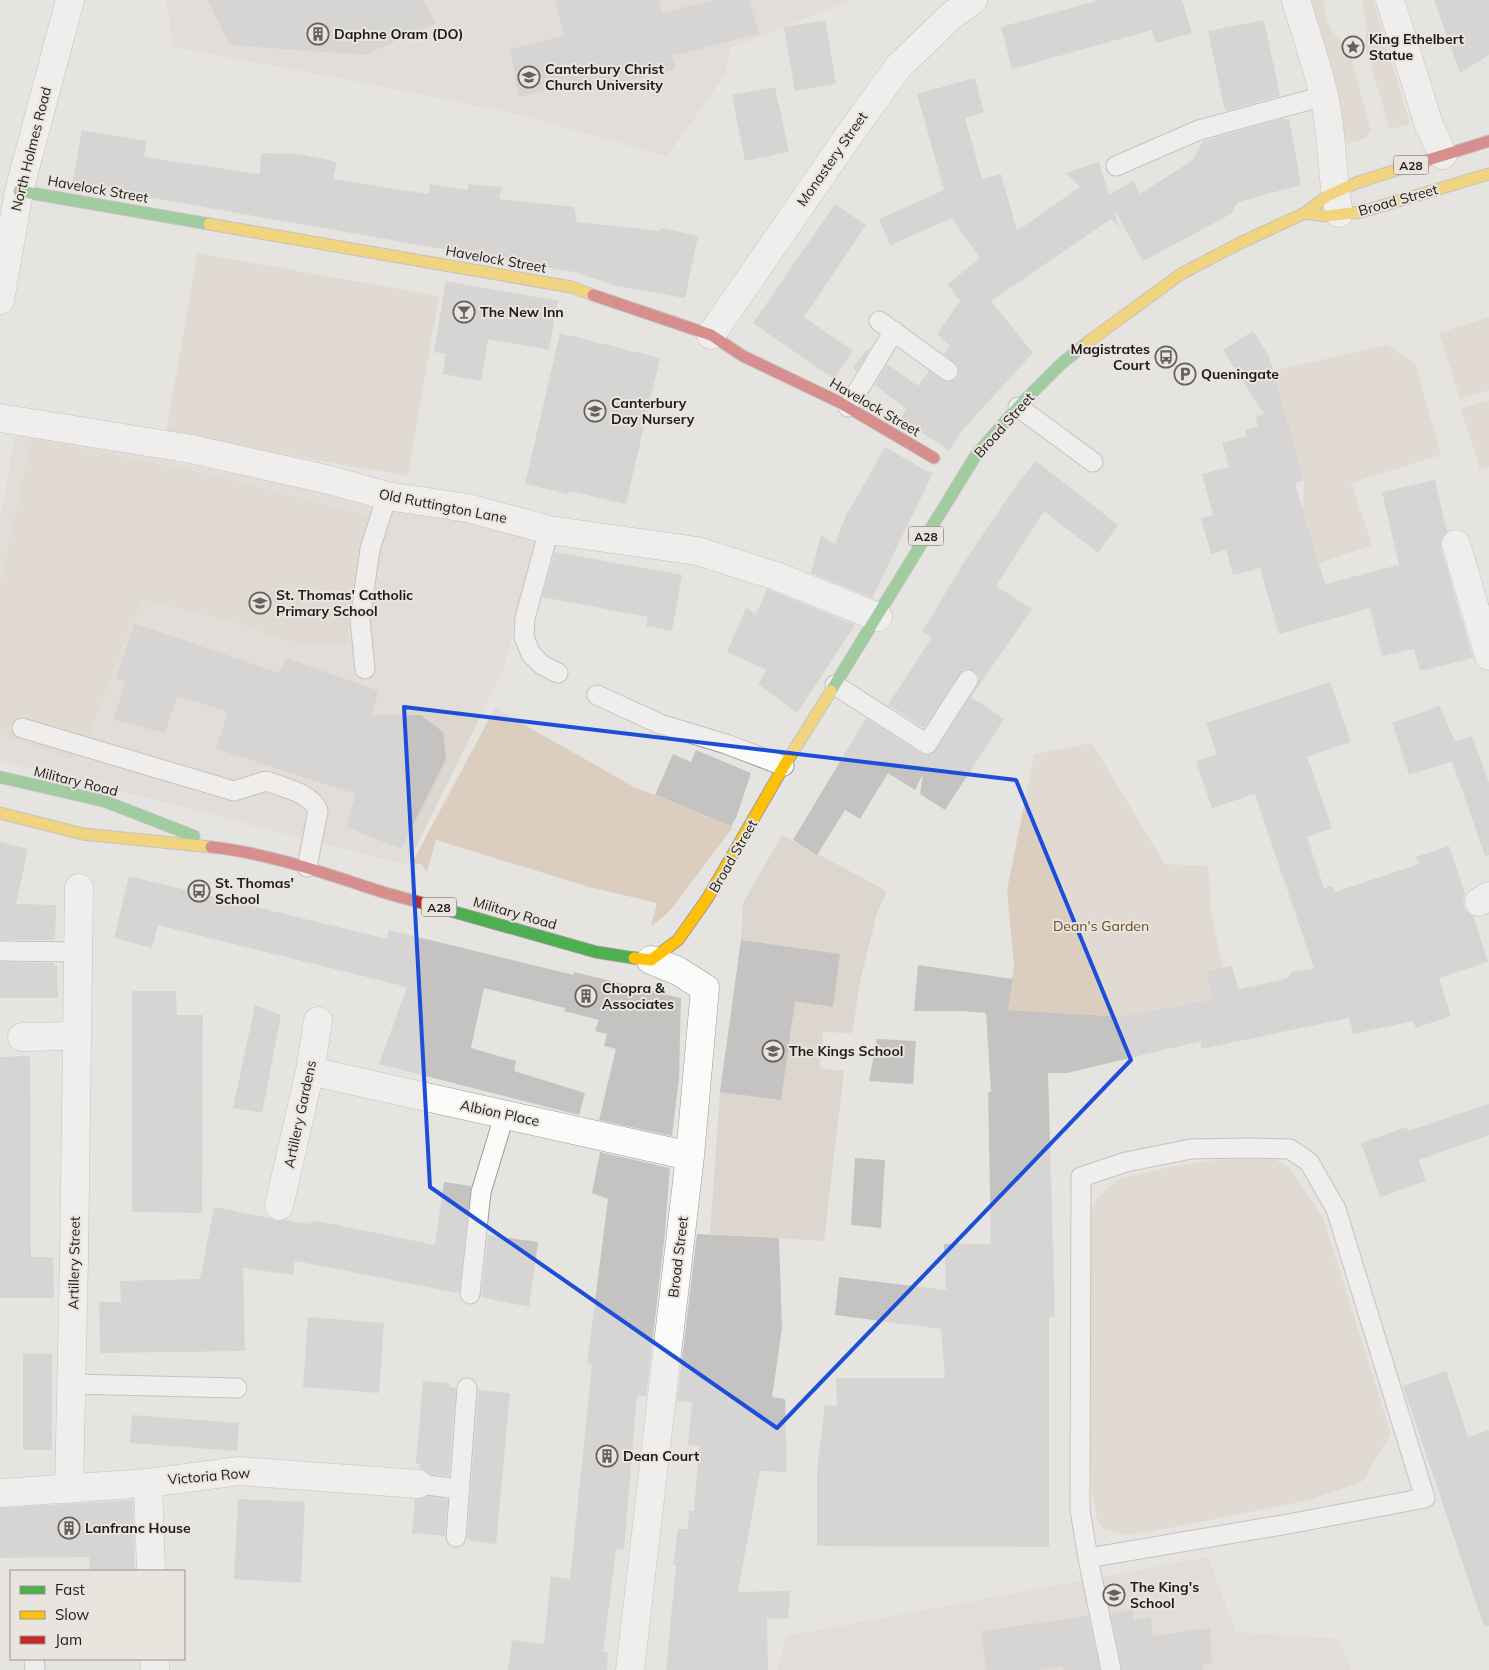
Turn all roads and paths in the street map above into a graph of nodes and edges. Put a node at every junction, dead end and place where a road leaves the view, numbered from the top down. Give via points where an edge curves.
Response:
1 (70, 0) edge
2 (973, 0) edge
3 (1296, 0) edge
4 (1390, 0) edge
5 (1324, 96) junction
6 (1489, 141) edge
7 (1443, 155) junction
8 (1116, 166) dead end
9 (1489, 174) edge
10 (20, 191) junction
11 (1337, 204) junction
12 (1305, 214) junction
13 (0, 300) edge
14 (710, 335) junction
15 (948, 371) dead end
16 (848, 407) junction
17 (1018, 407) junction
18 (0, 418) edge
19 (934, 458) dead end
20 (1093, 462) dead end
21 (387, 496) junction
22 (549, 530) junction
23 (1456, 544) dead end
24 (878, 617) junction
25 (1489, 656) edge
26 (365, 669) dead end
27 (558, 673) dead end
28 (968, 680) dead end
29 (836, 684) junction
30 (597, 695) dead end
31 (22, 728) dead end
32 (784, 766) junction
33 (0, 778) edge
34 (0, 813) edge
35 (228, 849) junction
36 (307, 866) junction
37 (78, 888) dead end
38 (0, 951) edge
39 (77, 952) junction
40 (651, 960) junction
41 (318, 1021) dead end
42 (76, 1036) junction
43 (22, 1037) dead end
44 (310, 1071) junction
45 (505, 1113) junction
46 (690, 1156) junction
47 (279, 1206) dead end
48 (470, 1294) dead end
49 (71, 1384) junction
50 (237, 1388) dead end
51 (467, 1388) dead end
52 (148, 1482) junction
53 (418, 1484) joint
54 (69, 1489) junction
55 (460, 1489) junction
56 (0, 1493) edge
57 (456, 1537) dead end
58 (1088, 1558) junction
59 (151, 1570) edge
60 (630, 1670) edge
61 (1111, 1670) edge

1 - 10 street, North Holmes Road
2 - 14 street, Monastery Street via 951,16 899,66
3 - 5 street
4 - 7 street via 1430,125
5 - 8 lane via 1199,130
5 - 11 street
6 - 7 main road, Broad Street / A28
7 - 11 main road, Broad Street / A28 via 1356,183
9 - 11 main road, Broad Street / A28 via 1361,212
10 - 13 street, North Holmes Road
10 - 14 main road, Havelock Street via 571,287
11 - 12 main road, Broad Street / A28 via 1314,204
11 - 12 main road, Broad Street / A28 via 1319,217
12 - 17 main road, Broad Street / A28 via 1181,274 1075,354
14 - 16 main road, Havelock Street via 743,356
15 - 16 lane via 886,326
16 - 19 main road, Havelock Street
17 - 20 lane
17 - 24 main road, Broad Street / A28 via 976,455
18 - 21 street, Old Ruttington Lane via 191,449
21 - 22 street, Old Ruttington Lane via 468,508
21 - 26 lane via 370,549 360,620
22 - 24 street, Old Ruttington Lane via 697,550 776,576
22 - 27 lane via 525,618 524,637 530,654
23 - 25 street
24 - 29 main road, Broad Street / A28
28 - 29 lane via 927,744
29 - 32 main road, Broad Street / A28
30 - 32 lane via 660,724
31 - 36 lane via 234,791 266,781 307,797 316,804 318,811
32 - 40 main road, Broad Street / A28 via 707,899 678,940
33 - 35 main road, Military Road / A28 via 104,801
34 - 35 main road, Military Road / A28 via 84,834
35 - 36 main road, Military Road / A28
36 - 40 main road, Military Road / A28 via 372,889 596,952
37 - 39 street, Artillery Street
38 - 39 lane
39 - 42 street, Artillery Street
40 - 46 street, Broad Street via 678,971 705,988
41 - 44 street, Artillery Gardens
42 - 43 street
42 - 49 street, Artillery Street
44 - 45 street, Albion Place
44 - 47 street, Artillery Gardens
45 - 46 street, Albion Place
45 - 48 lane via 481,1192
46 - 60 street, Broad Street
49 - 50 lane
49 - 54 street, Artillery Street
51 - 55 lane
52 - 53 street, Victoria Row via 239,1471
52 - 54 street, Victoria Row
52 - 59 street
53 - 55 lane
54 - 56 street, Victoria Row
55 - 57 lane
58 - 58 lane via 1080,1510 1081,1177 1126,1162 1191,1149 1290,1149 1309,1162 1336,1209 1425,1498
58 - 61 lane

